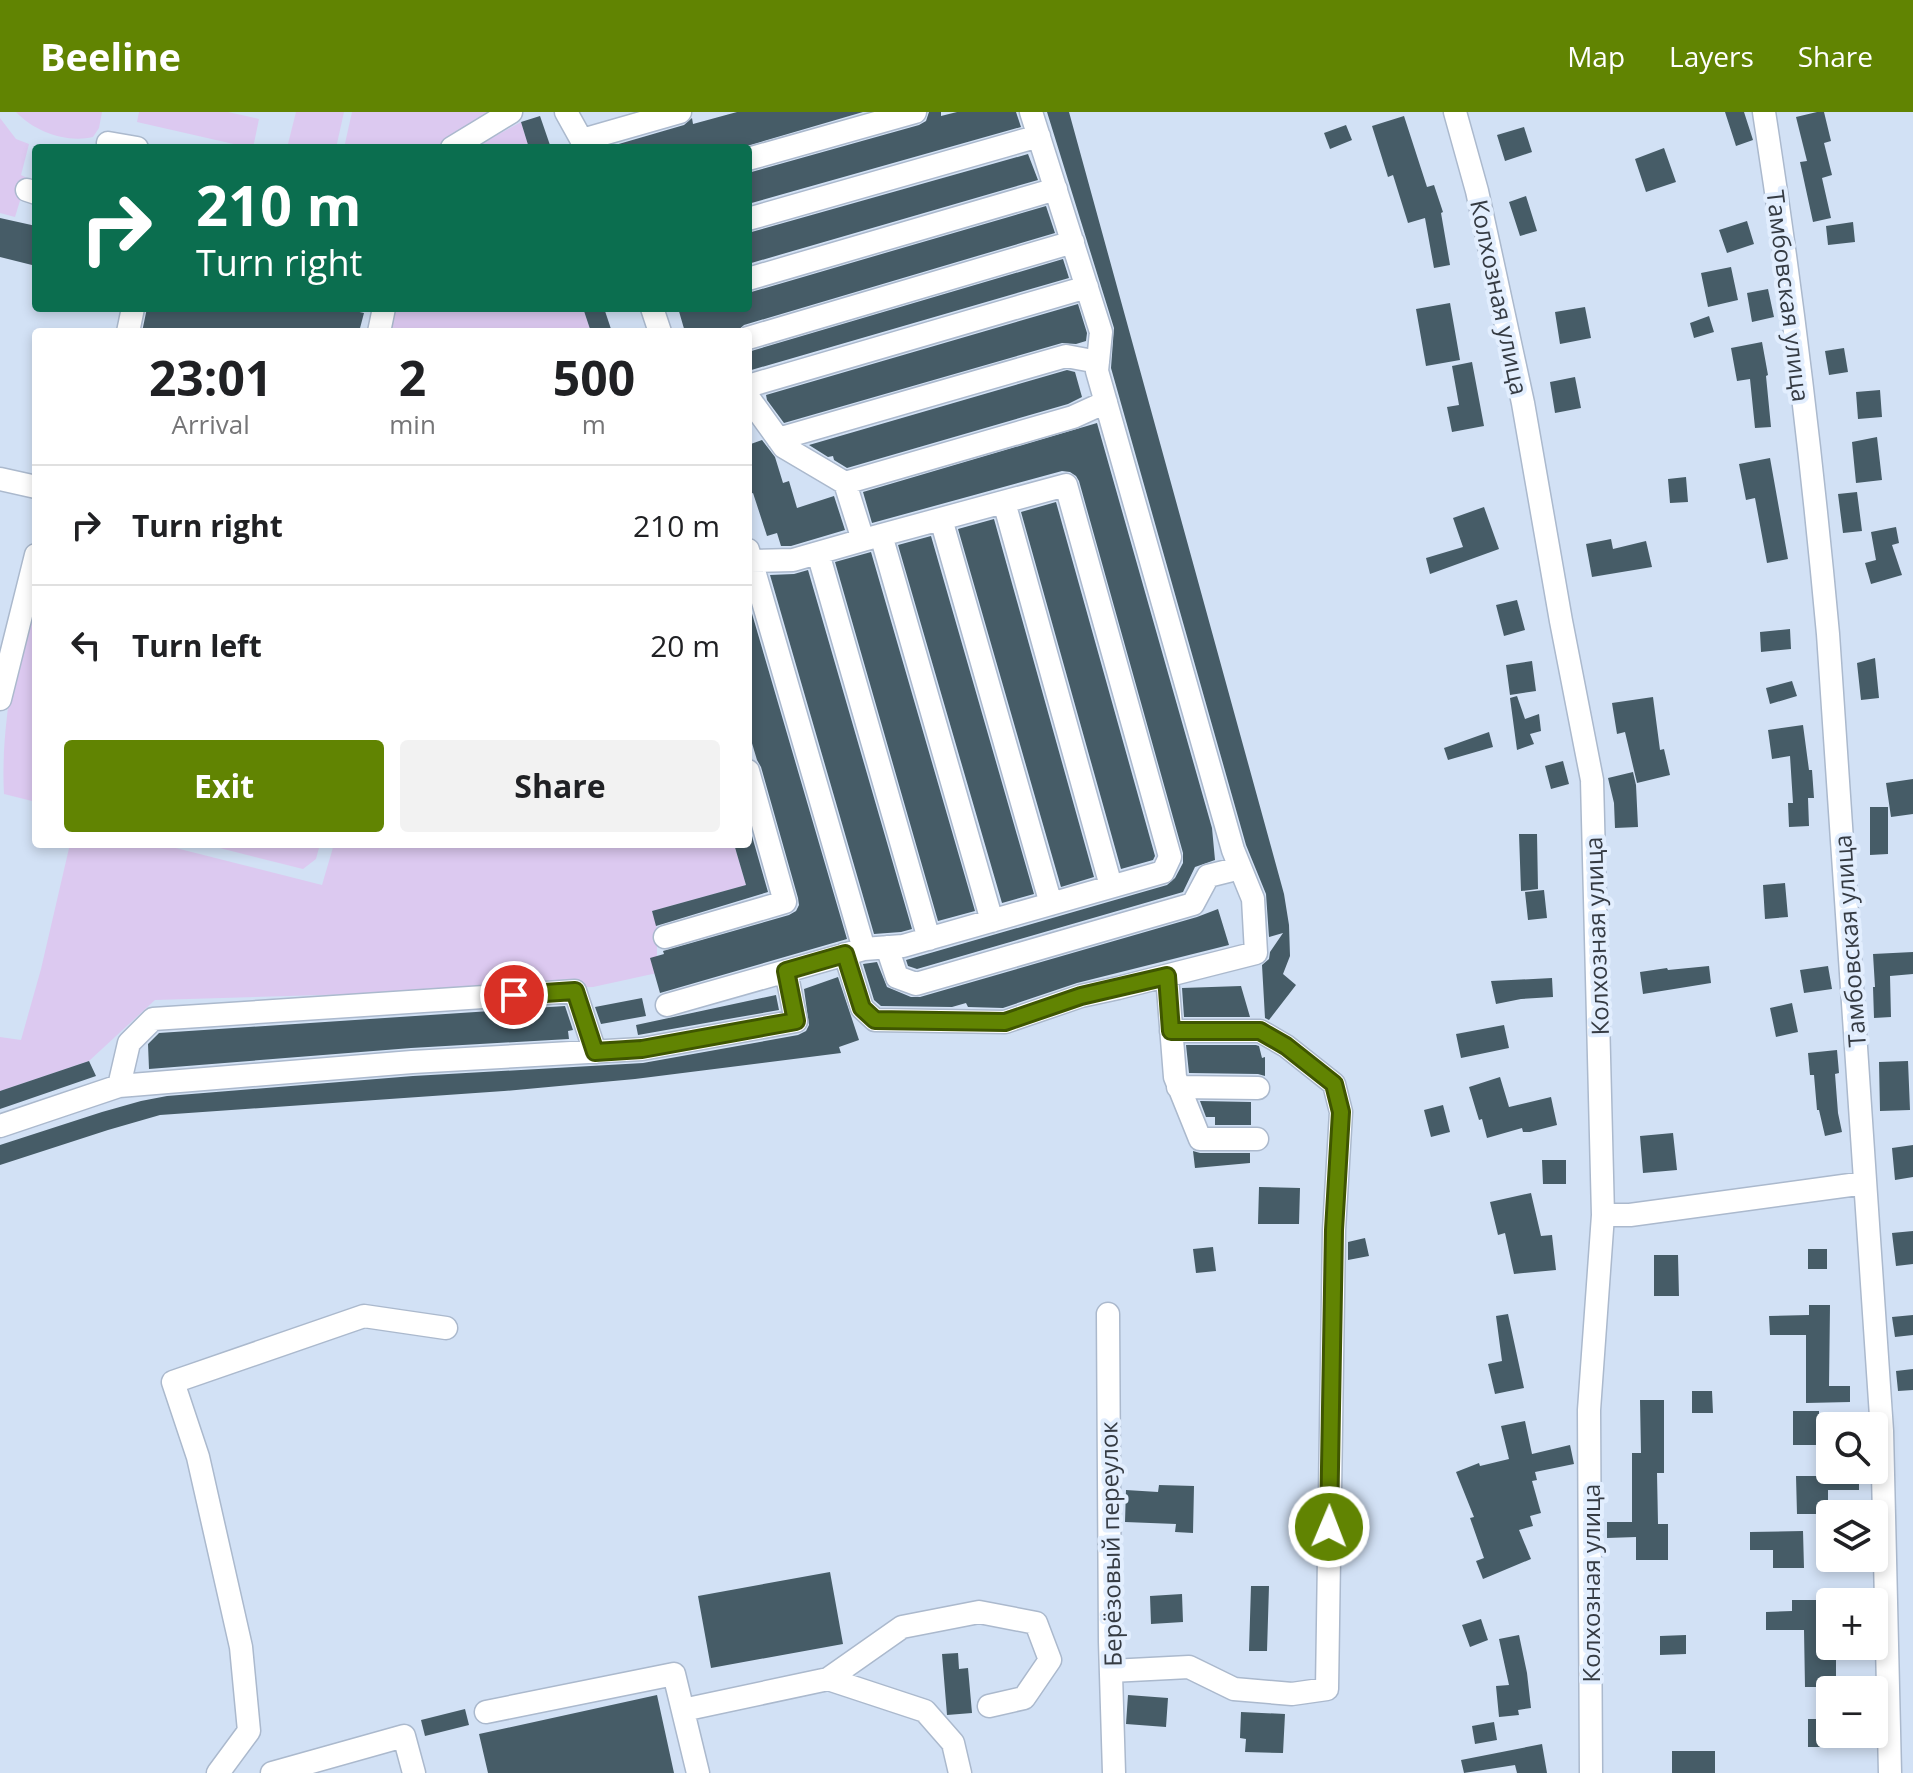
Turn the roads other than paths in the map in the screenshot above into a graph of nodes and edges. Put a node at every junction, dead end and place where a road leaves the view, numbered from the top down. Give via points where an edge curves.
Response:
1 (511, 112) edge
2 (566, 112) edge
3 (680, 112) edge
4 (915, 112) edge
5 (1031, 112) edge
6 (1455, 112) edge
7 (1764, 112) edge
8 (1039, 136) junction
9 (108, 143) dead end
10 (114, 144) edge
11 (459, 144) edge
12 (584, 144) edge
13 (752, 158) edge
14 (1056, 189) junction
15 (752, 218) edge
16 (1073, 242) junction
17 (752, 278) edge
18 (1087, 287) junction
19 (752, 337) edge
20 (1098, 362) junction
21 (752, 385) edge
22 (1106, 402) junction
23 (752, 403) edge
24 (778, 439) junction
25 (0, 479) edge
26 (845, 483) junction
27 (32, 486) edge
28 (1004, 502) junction
29 (941, 519) junction
30 (872, 538) junction
31 (818, 553) junction
32 (752, 556) edge
33 (752, 564) edge
34 (32, 571) edge
35 (0, 699) edge
36 (752, 785) edge
37 (1240, 868) junction
38 (1111, 886) junction
39 (1051, 904) junction
40 (992, 921) junction
41 (665, 937) dead end
42 (929, 939) junction
43 (887, 947) junction
44 (854, 952) junction
45 (786, 971) junction
46 (1167, 976) junction
47 (667, 1005) dead end
48 (1171, 1031) junction
49 (595, 1052) junction
50 (119, 1086) junction
51 (1178, 1087) junction
52 (1258, 1088) dead end
53 (0, 1126) edge
54 (1257, 1139) dead end
55 (1865, 1183) junction
56 (1603, 1215) junction
57 (1108, 1314) dead end
58 (446, 1328) dead end
59 (1111, 1671) junction
60 (828, 1679) junction
61 (989, 1706) dead end
62 (683, 1710) junction
63 (486, 1712) dead end
64 (218, 1773) edge
65 (272, 1773) edge
66 (414, 1773) edge
67 (698, 1773) edge
68 (960, 1773) edge
69 (1114, 1773) edge
70 (1591, 1773) edge
71 (1890, 1773) edge

1 - 11 street
2 - 12 street
3 - 12 street
4 - 13 street
5 - 8 street
6 - 56 street, Колхозная улица via 1523,403 1592,780
7 - 55 street, Тамбовская улица via 1818,524
8 - 14 street
8 - 15 street
9 - 10 street
14 - 16 street
14 - 17 street
16 - 18 street
16 - 19 street
18 - 20 street via 1101,332
18 - 21 street
20 - 22 street
20 - 24 street via 1066,356
22 - 26 street via 1073,417
22 - 37 street
23 - 24 street
24 - 26 street
25 - 27 street
26 - 30 street
28 - 29 street
28 - 38 street
28 - 38 street via 1066,485 1166,842 1170,857 1163,872
29 - 30 street
29 - 39 street
30 - 31 street
30 - 40 street
31 - 32 street via 793,560
31 - 42 street
33 - 44 street
34 - 35 street
36 - 41 street via 785,902
37 - 43 street via 1208,876 1193,904 916,984 897,977
37 - 46 street via 1253,899 1256,953
38 - 39 street
39 - 40 street
40 - 42 street
42 - 43 street
43 - 44 street
44 - 45 street
44 - 46 street via 862,1008 875,1020 1005,1022 1081,996
45 - 47 street
45 - 49 street via 796,1021 642,1049
46 - 48 street
48 - 51 street
48 - 59 street via 1260,1031 1334,1084 1341,1112 1334,1230 1327,1689 1292,1694 1234,1689 1189,1667
49 - 50 street
49 - 50 street via 575,991 153,1019 129,1043
50 - 53 street
51 - 52 street
51 - 54 street via 1200,1139
55 - 56 street
55 - 71 street, Тамбовская улица via 1882,1431
56 - 70 street, Колхозная улица via 1589,1410
57 - 59 street, Берёзовый переулок
58 - 64 street via 364,1316 173,1382 198,1457 241,1647 249,1731
59 - 69 street, Берёзовый переулок
60 - 61 street via 902,1627 979,1612 1036,1623 1050,1660 1024,1698
60 - 62 street
60 - 68 street via 925,1711 953,1743
62 - 63 street via 674,1674
62 - 67 street
65 - 66 street via 404,1736

